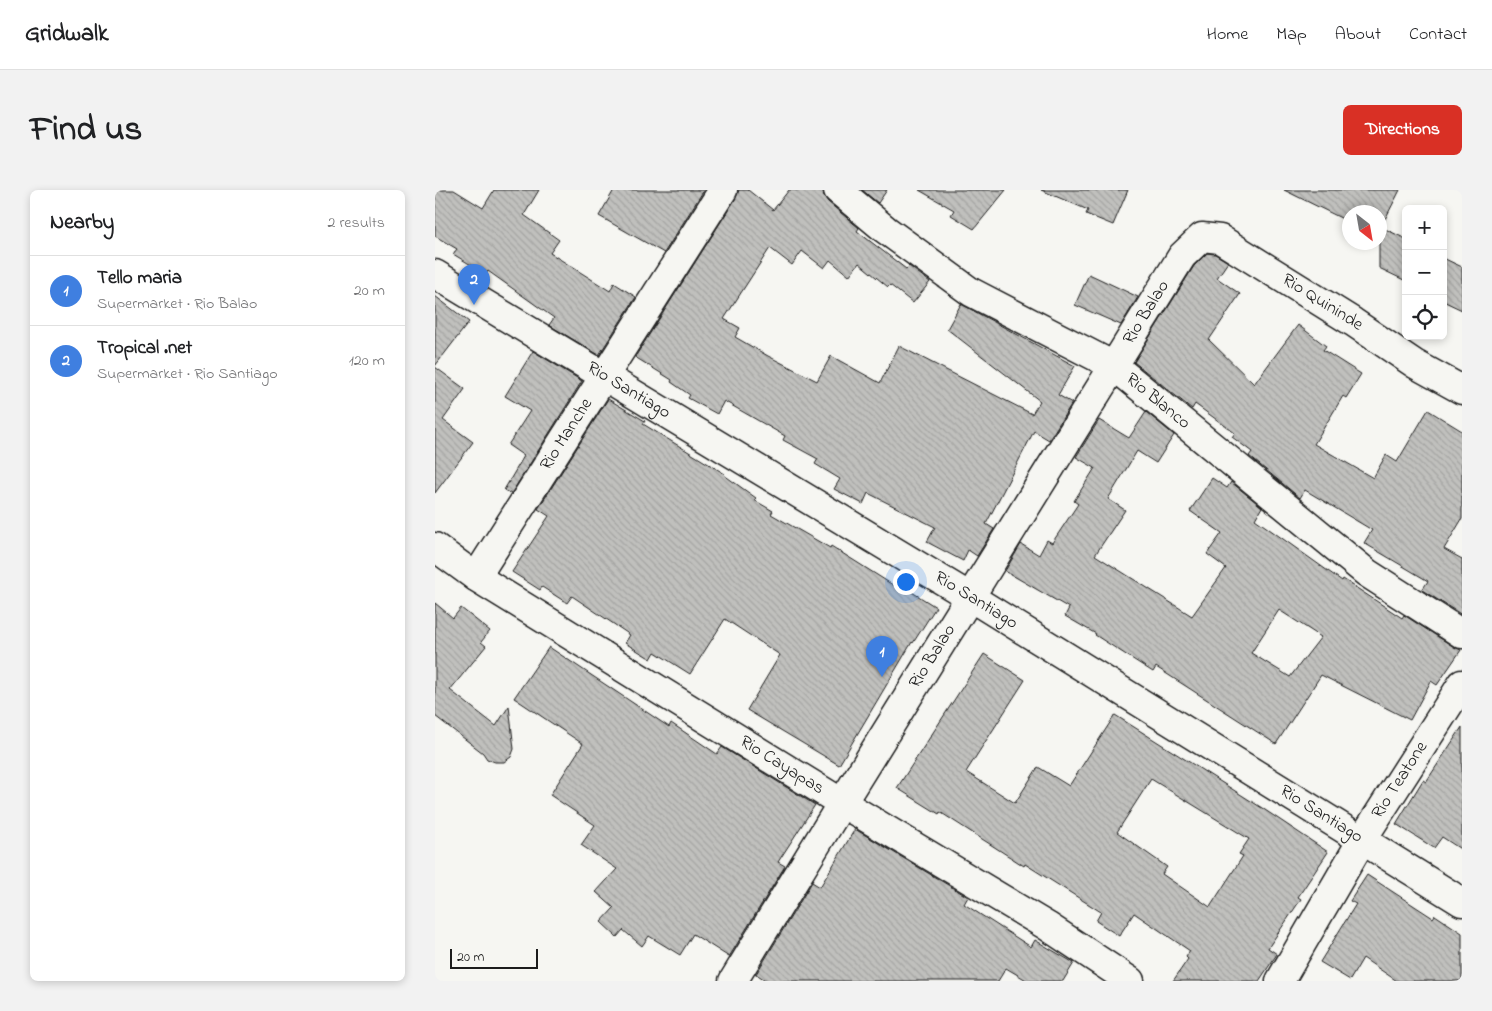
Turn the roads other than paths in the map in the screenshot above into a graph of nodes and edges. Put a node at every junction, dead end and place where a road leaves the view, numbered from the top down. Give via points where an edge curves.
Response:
1 (723, 190) edge
2 (838, 190) edge
3 (1182, 256) joint
4 (435, 274) edge
5 (1114, 366) junction
6 (605, 376) junction
7 (1462, 390) edge
8 (435, 547) edge
9 (476, 578) junction
10 (970, 597) junction
11 (1462, 634) edge
12 (1462, 684) edge
13 (841, 803) junction
14 (1362, 840) junction
15 (1462, 902) edge
16 (733, 981) edge
17 (1130, 981) edge
18 (1280, 981) edge

1 - 6 street, Rio Manche
2 - 5 street, Rio Blanco via 886,230 971,292
3 - 5 street, Rio Balao
3 - 7 street, Rio Quininde via 1202,237 1220,239 1415,364
4 - 6 street, Rio Santiago
5 - 10 street, Rio Balao
5 - 11 street, Rio Blanco via 1367,574
6 - 9 street, Rio Manche
6 - 10 street, Rio Santiago
8 - 9 street, Rio Cayapas
9 - 13 street, Rio Cayapas
10 - 13 street, Rio Balao
10 - 14 street, Rio Santiago
12 - 14 street, Rio Teatone
13 - 16 street, Rio Balao
13 - 17 street, Rio Cayapas via 1047,926
14 - 15 street, Rio Santiago
14 - 18 street, Rio Teatone

